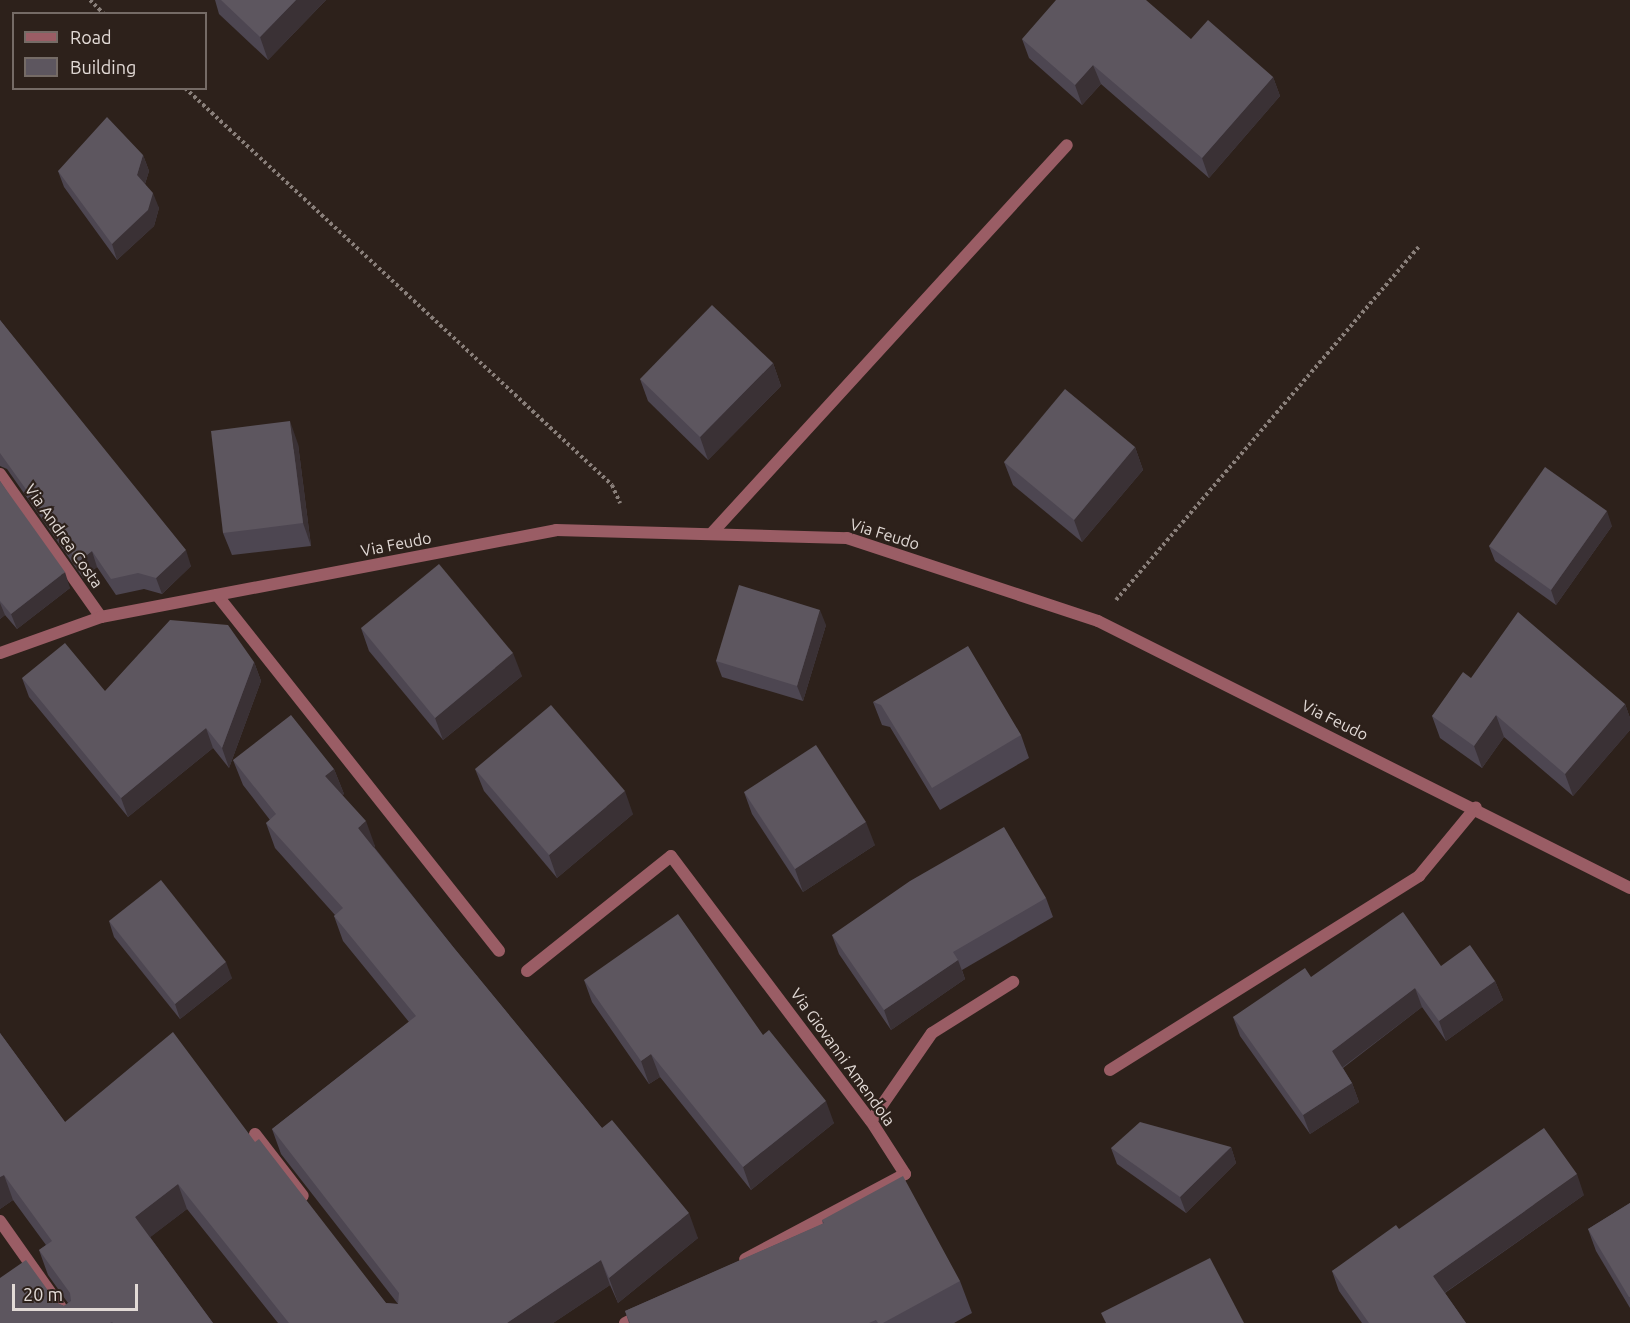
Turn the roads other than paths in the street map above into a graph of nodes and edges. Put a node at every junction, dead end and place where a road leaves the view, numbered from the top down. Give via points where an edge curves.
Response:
1 (1067, 145) dead end
2 (0, 474) edge
3 (711, 534) junction
4 (217, 596) junction
5 (101, 617) junction
6 (0, 653) edge
7 (1476, 807) junction
8 (1630, 888) edge
9 (499, 951) dead end
10 (527, 971) dead end
11 (1013, 982) dead end
12 (1110, 1070) dead end
13 (871, 1121) junction
14 (255, 1134) dead end
15 (314, 1210) edge
16 (0, 1221) edge
17 (729, 1268) edge
18 (656, 1306) edge
19 (72, 1323) edge
20 (625, 1323) edge

1 - 3 street
2 - 5 street, Via Andrea Costa
3 - 4 street, Via Feudo via 556,530
3 - 7 street, Via Feudo via 847,538 1098,621
4 - 5 street, Via Feudo
4 - 9 street
5 - 6 street, Via Feudo
7 - 8 street, Via Feudo
7 - 12 street via 1419,876
10 - 13 street, Via Giovanni Amendola via 671,856
11 - 13 street via 932,1033
13 - 17 street, Via Giovanni Amendola via 905,1174
14 - 15 street
16 - 19 street
18 - 20 street

